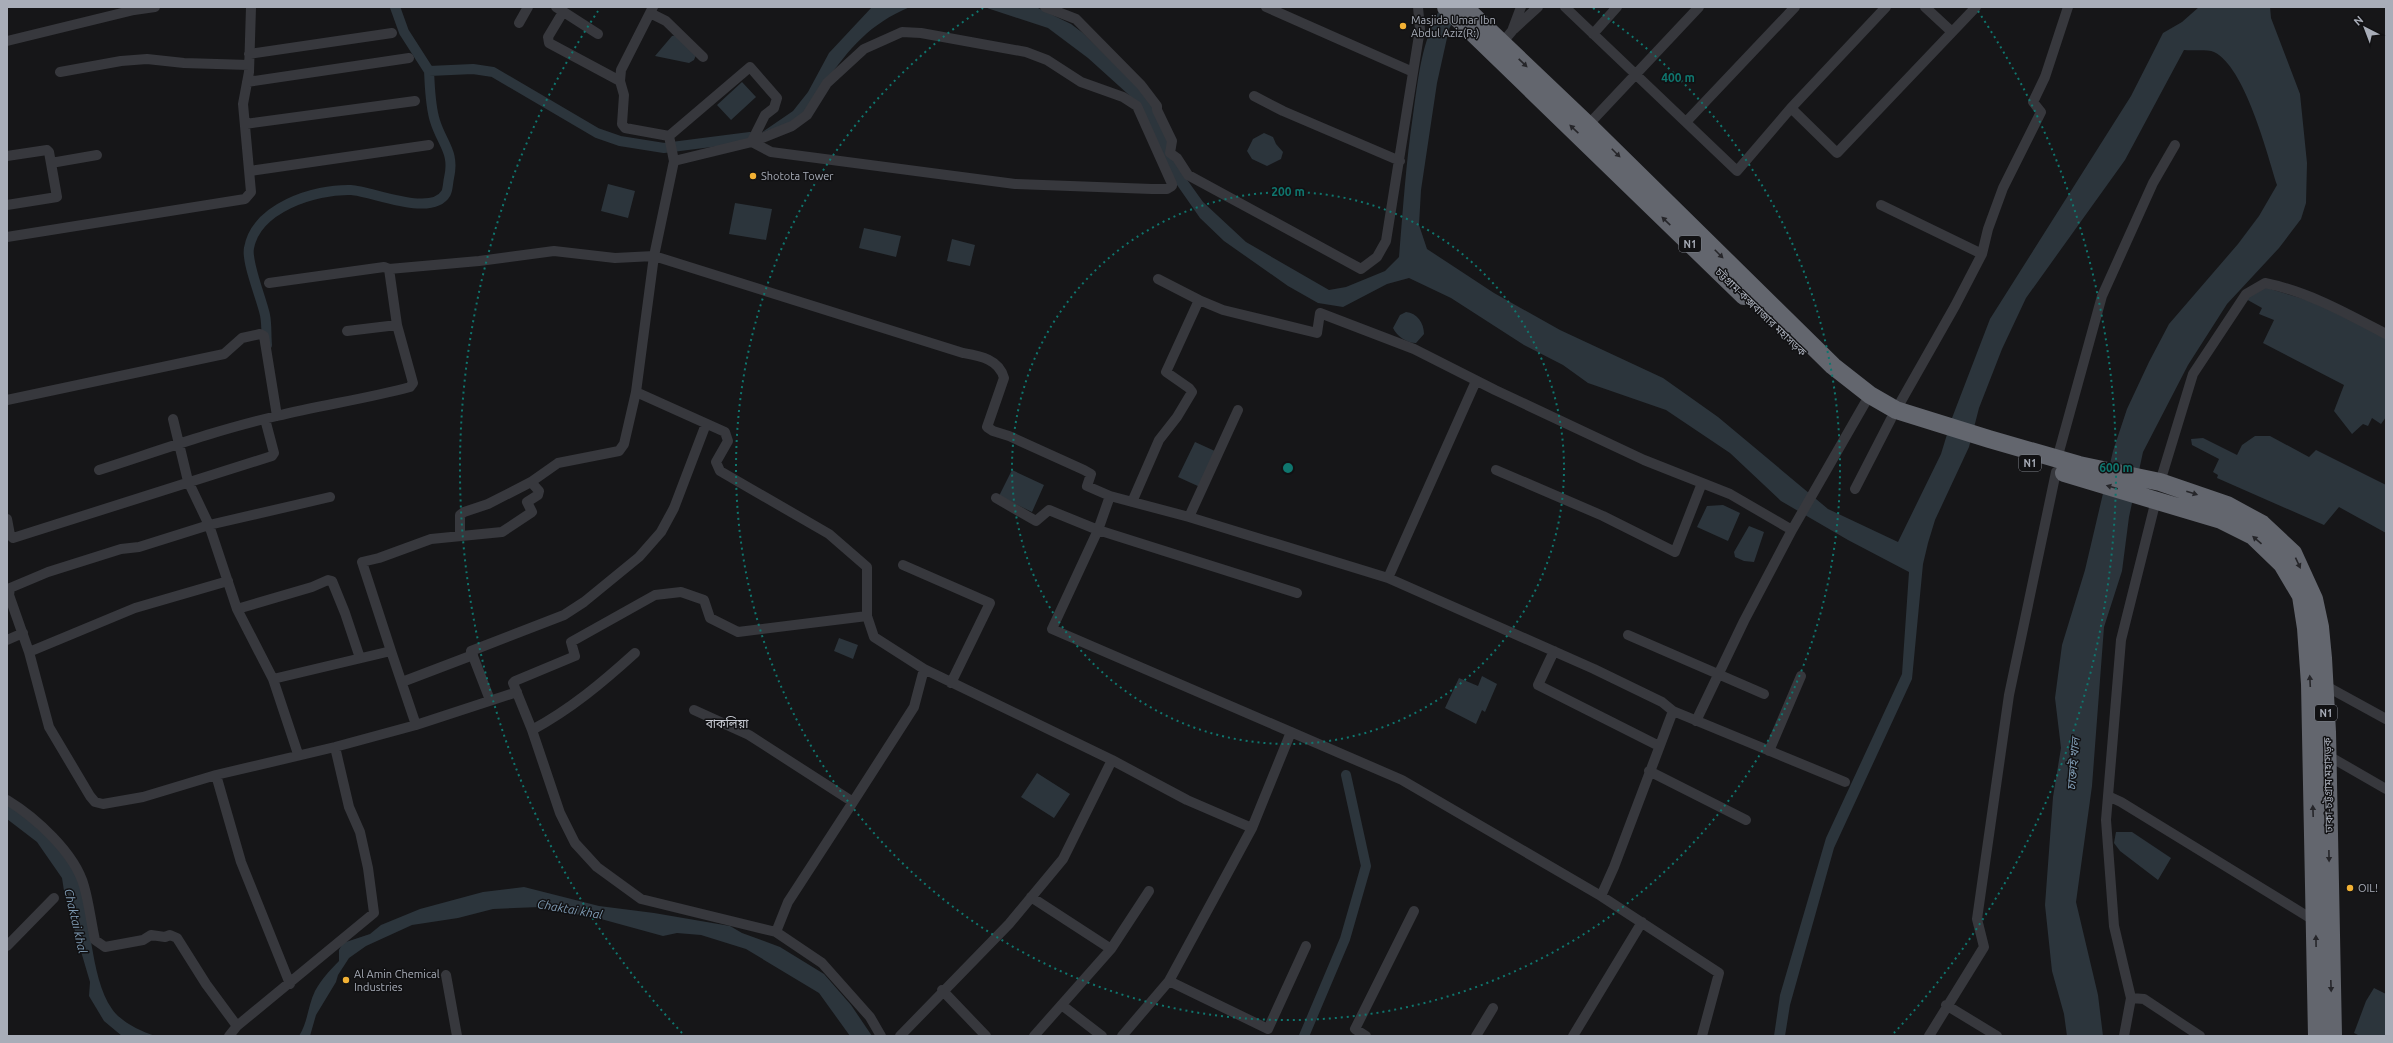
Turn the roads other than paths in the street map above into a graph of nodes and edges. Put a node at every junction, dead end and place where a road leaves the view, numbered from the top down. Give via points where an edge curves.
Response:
1 (155, 7) edge
2 (251, 7) edge
3 (528, 7) edge
4 (1045, 7) edge
5 (1266, 7) edge
6 (1418, 7) edge
7 (1446, 7) edge
8 (1464, 7) edge
9 (1521, 7) edge
10 (1538, 7) edge
11 (1565, 7) edge
12 (1617, 7) edge
13 (1699, 7) edge
14 (1795, 7) edge
15 (1886, 7) edge
16 (1925, 7) edge
17 (1976, 7) edge
18 (2068, 7) edge
19 (559, 9) edge
20 (651, 10) edge
21 (518, 23) dead end
22 (1480, 31) junction
23 (1952, 32) junction
24 (392, 33) dead end
25 (598, 34) dead end
26 (1593, 34) junction
27 (1507, 37) junction
28 (7, 41) edge
29 (249, 54) junction
30 (703, 57) dead end
31 (409, 58) dead end
32 (249, 65) junction
33 (60, 72) dead end
34 (1413, 72) junction
35 (1636, 75) junction
36 (620, 81) junction
37 (247, 82) junction
38 (1254, 96) dead end
39 (415, 100) dead end
40 (1790, 108) junction
41 (1686, 122) junction
42 (245, 124) junction
43 (1588, 125) junction
44 (669, 136) junction
45 (752, 142) junction
46 (429, 145) dead end
47 (2175, 145) dead end
48 (97, 155) dead end
49 (7, 156) edge
50 (1400, 160) junction
51 (674, 161) junction
52 (51, 163) junction
53 (250, 171) junction
54 (7, 205) edge
55 (1881, 206) dead end
56 (7, 237) edge
57 (1698, 243) junction
58 (1982, 254) junction
59 (654, 256) junction
60 (389, 269) junction
61 (1158, 280) dead end
62 (269, 283) dead end
63 (1199, 300) junction
64 (397, 325) junction
65 (347, 331) dead end
66 (2386, 334) edge
67 (1476, 381) junction
68 (636, 392) junction
69 (7, 400) edge
70 (1865, 403) junction
71 (1238, 410) dead end
72 (1894, 414) junction
73 (277, 416) junction
74 (173, 419) dead end
75 (265, 419) junction
76 (706, 424) junction
77 (179, 444) junction
78 (2057, 465) junction
79 (99, 470) dead end
80 (1496, 470) dead end
81 (188, 481) junction
82 (531, 482) junction
83 (1702, 482) junction
84 (1855, 489) dead end
85 (2155, 490) junction
86 (1110, 496) junction
87 (330, 497) dead end
88 (996, 498) dead end
89 (1132, 502) junction
90 (1188, 517) junction
91 (7, 519) edge
92 (209, 525) junction
93 (1098, 530) junction
94 (1792, 530) junction
95 (460, 536) junction
96 (903, 564) dead end
97 (1388, 578) junction
98 (228, 581) junction
99 (1298, 593) dead end
100 (237, 609) junction
101 (867, 616) junction
102 (23, 633) junction
103 (1628, 635) dead end
104 (7, 640) edge
105 (391, 651) junction
106 (1554, 651) junction
107 (29, 652) junction
108 (635, 653) dead end
109 (473, 655) junction
110 (360, 658) junction
111 (924, 669) junction
112 (1718, 675) junction
113 (1801, 676) dead end
114 (273, 679) junction
115 (402, 682) junction
116 (951, 683) junction
117 (2324, 685) junction
118 (516, 692) junction
119 (1764, 694) dead end
120 (490, 700) junction
121 (694, 710) dead end
122 (1672, 711) junction
123 (2386, 719) edge
124 (1696, 721) junction
125 (416, 725) junction
126 (532, 730) junction
127 (2318, 731) junction
128 (1291, 732) junction
129 (1659, 746) junction
130 (335, 748) junction
131 (1769, 751) junction
132 (298, 754) junction
133 (2327, 755) junction
134 (1112, 760) junction
135 (1649, 771) junction
136 (216, 775) junction
137 (1845, 782) dead end
138 (2386, 789) edge
139 (2108, 796) junction
140 (7, 800) edge
141 (853, 802) junction
142 (1746, 820) dead end
143 (1252, 828) junction
144 (1149, 891) dead end
145 (1600, 896) junction
146 (1031, 897) junction
147 (54, 898) dead end
148 (1414, 911) dead end
149 (2315, 920) junction
150 (1642, 922) junction
151 (776, 932) junction
152 (7, 946) edge
153 (1306, 946) dead end
154 (1111, 949) junction
155 (446, 975) dead end
156 (1169, 981) junction
157 (290, 984) junction
158 (942, 990) junction
159 (2130, 998) junction
160 (1946, 1005) junction
161 (1063, 1006) junction
162 (1493, 1008) dead end
163 (237, 1026) junction
164 (1267, 1033) edge
165 (229, 1036) edge
166 (457, 1036) edge
167 (881, 1036) edge
168 (900, 1036) edge
169 (986, 1036) edge
170 (1034, 1036) edge
171 (1102, 1036) edge
172 (1122, 1036) edge
173 (1366, 1036) edge
174 (1476, 1036) edge
175 (1574, 1036) edge
176 (1702, 1036) edge
177 (1928, 1036) edge
178 (1997, 1036) edge
179 (2124, 1036) edge
180 (2200, 1036) edge
181 (2318, 1036) edge
182 (2333, 1036) edge

1 - 28 street
2 - 29 street
3 - 21 street
4 - 50 street via 1076,19 1141,85 1157,106 1156,110 1172,141 1170,153 1177,158 1188,175 1361,269 1378,257 1386,241
5 - 34 street
6 - 34 street via 1420,29
7 - 22 highway, চট্টগ্রাম-কক্সবাজার মহাসড়ক / N1
8 - 22 highway, চট্টগ্রাম-কক্সবাজার মহাসড়ক / N1
9 - 27 street
10 - 27 street
11 - 26 street
12 - 26 street
13 - 35 street
14 - 41 street
15 - 40 street
16 - 23 street
17 - 23 street
18 - 58 street via 2045,77 2033,102 2041,112 2003,188
19 - 25 street
19 - 36 street via 548,37 549,43
20 - 30 street
20 - 36 street via 624,59
22 - 27 highway, চট্টগ্রাম-কক্সবাজার মহাসড়ক / N1
57 -> 22 highway, চট্টগ্রাম-কক্সবাজার মহাসড়ক / N1 via 1580,134
23 - 40 street via 1837,153
24 - 29 street
26 - 35 street
27 -> 43 highway, চট্টগ্রাম-কক্সবাজার মহাসড়ক / N1
29 - 32 street
31 - 37 street
32 - 33 street via 147,59
32 - 37 street
34 - 50 street
35 - 41 street
35 - 43 street
36 - 44 street via 624,96 623,126
37 - 42 street via 243,104
38 - 50 street via 1282,111
39 - 42 street
40 - 41 street via 1737,171
42 - 53 street
43 -> 57 highway, চট্টগ্রাম-কক্সবাজার মহাসড়ক / N1
44 - 45 street via 750,67 777,98 774,108 764,115
44 - 51 street
45 - 45 street via 771,152 1015,184 1152,189 1167,189 1172,184 1137,106 1123,97 1081,82 1046,60 1026,52 921,33 902,32 864,49 827,83 807,115 792,126
45 - 51 street
46 - 53 street
47 - 78 street via 2153,183 2102,296
48 - 52 street
49 - 52 street via 47,150
51 - 59 street
52 - 54 street via 57,197
53 - 56 street via 251,192 245,199
55 - 58 street
57 - 70 highway, চট্টগ্রাম-কক্সবাজার মহাসড়ক / N1 via 1824,373
57 -> 72 highway, চট্টগ্রাম-কক্সবাজার মহাসড়ক / N1 via 1833,366
58 - 72 street
59 - 60 street via 615,258 554,251
59 - 68 street
59 - 86 street via 964,353 987,357 1003,371 1004,378 987,426 993,431 1084,470 1091,474 1086,486
60 - 62 street via 384,267
60 - 64 street
61 - 63 street
63 - 67 street via 1223,310 1317,333 1320,313 1414,349
63 - 89 street via 1166,372 1192,392 1159,440
64 - 65 street
64 - 73 street via 413,383 410,388
66 - 85 street via 2334,306 2293,289 2265,283 2246,294 2193,374
67 - 83 street via 1644,460
67 - 97 street
68 - 76 street
68 - 82 street via 624,444 619,451 558,464
69 - 73 street via 224,354 242,338 260,334 264,336
70 - 72 highway, চট্টগ্রাম-কক্সবাজার মহাসড়ক / N1
70 - 94 street
71 - 90 street
72 - 78 highway, চট্টগ্রাম-কক্সবাজার মহাসড়ক / N1
72 - 84 street
73 - 75 street
74 - 77 street
75 - 77 street
75 - 81 street via 274,455
76 - 101 street via 725,432 728,436 716,462 720,471 829,534 867,567
76 - 109 street via 674,508 661,532 639,557 564,615 472,650
77 - 79 street
77 - 81 street
78 - 85 highway, চট্টগ্রাম-কক্সবাজার মহাসড়ক / N1
78 - 160 street via 2009,695 1977,920 1984,947
80 - 83 street via 1603,516 1675,552
81 - 91 street via 13,538
81 - 92 street
82 - 95 street via 488,504 464,512 460,516
82 - 95 street via 539,494 527,502 531,513 502,532
83 - 94 street via 1730,494
85 -> 117 highway, ঢাকা-চট্টগ্রাম মহাসড়ক / N1 via 2234,509 2262,524 2293,554 2314,599 2320,627
127 -> 85 highway, ঢাকা-চট্টগ্রাম মহাসড়ক / N1 via 2301,596 2282,564 2253,536
85 - 139 street via 2121,640
86 - 89 street
86 - 93 street
87 - 92 street
88 - 93 street via 1036,520 1048,510
89 - 90 street
90 - 97 street
92 - 98 street
92 - 102 street via 72,564 11,587 9,595
93 - 99 street
93 - 128 street via 1052,629
94 - 112 street
95 - 105 street via 431,538 362,562
96 - 116 street via 990,603
97 - 106 street
98 - 100 street
98 - 107 street via 135,608
100 - 110 street via 328,580 332,581 346,613
100 - 114 street
101 - 111 street via 874,637
101 - 118 street via 738,632 710,618 704,600 681,592 655,595 571,642 574,656 514,681
102 - 104 street
102 - 107 street
103 - 112 street
105 - 110 street
105 - 115 street
106 - 122 street via 1662,702
106 - 129 street via 1538,685
107 - 136 street via 49,727 95,802 116,803 143,797
108 - 126 street via 595,690 561,714
109 - 115 street
109 - 120 street
110 - 114 street
111 - 116 street
111 - 141 street via 914,707
112 - 119 street
112 - 124 street
113 - 131 street
114 - 132 street
115 - 125 street
116 - 134 street
117 - 123 street
117 - 127 highway, ঢাকা-চট্টগ্রাম মহাসড়ক / N1
118 - 120 street
118 - 126 street
120 - 125 street
121 - 141 street via 749,735
122 - 124 street
122 - 129 street
124 - 131 street
125 - 130 street
126 - 151 street via 560,813 575,843 597,868 641,899
127 - 133 highway, ঢাকা-চট্টগ্রাম মহাসড়ক / N1
149 -> 127 highway, ঢাকা-চট্টগ্রাম মহাসড়ক / N1
128 - 143 street
128 - 145 street via 1402,780
129 - 135 street
130 - 132 street
130 - 157 street via 349,807 360,832 374,913
131 - 137 street
132 - 136 street
133 - 138 street
133 -> 182 highway, ঢাকা-চট্টগ্রাম মহাসড়ক / N1
134 - 143 street via 1188,800
134 - 146 street via 1063,859
135 - 142 street
135 - 145 street via 1614,867
136 - 157 street via 241,862
139 - 149 street
139 - 159 street via 2106,820 2114,926
140 - 163 street via 41,826 73,865 84,884 95,940 105,946 143,940 151,935 170,935 177,938
141 - 151 street via 788,902
143 - 156 street
144 - 154 street
145 - 150 street
146 - 154 street
146 - 158 street via 1009,924
147 - 152 street
148 - 173 street via 1355,1029
181 -> 149 highway, ঢাকা-চট্টগ্রাম মহাসড়ক / N1
150 - 175 street
150 - 176 street via 1720,973
151 - 167 street via 822,963 870,1017
153 - 164 street
154 - 161 street
155 - 166 street
156 - 164 street
156 - 172 street
157 - 163 street
158 - 168 street
158 - 169 street
159 - 179 street
159 - 180 street via 2144,999
160 - 177 street
160 - 178 street
161 - 170 street
161 - 171 street
162 - 174 street
163 - 165 street

